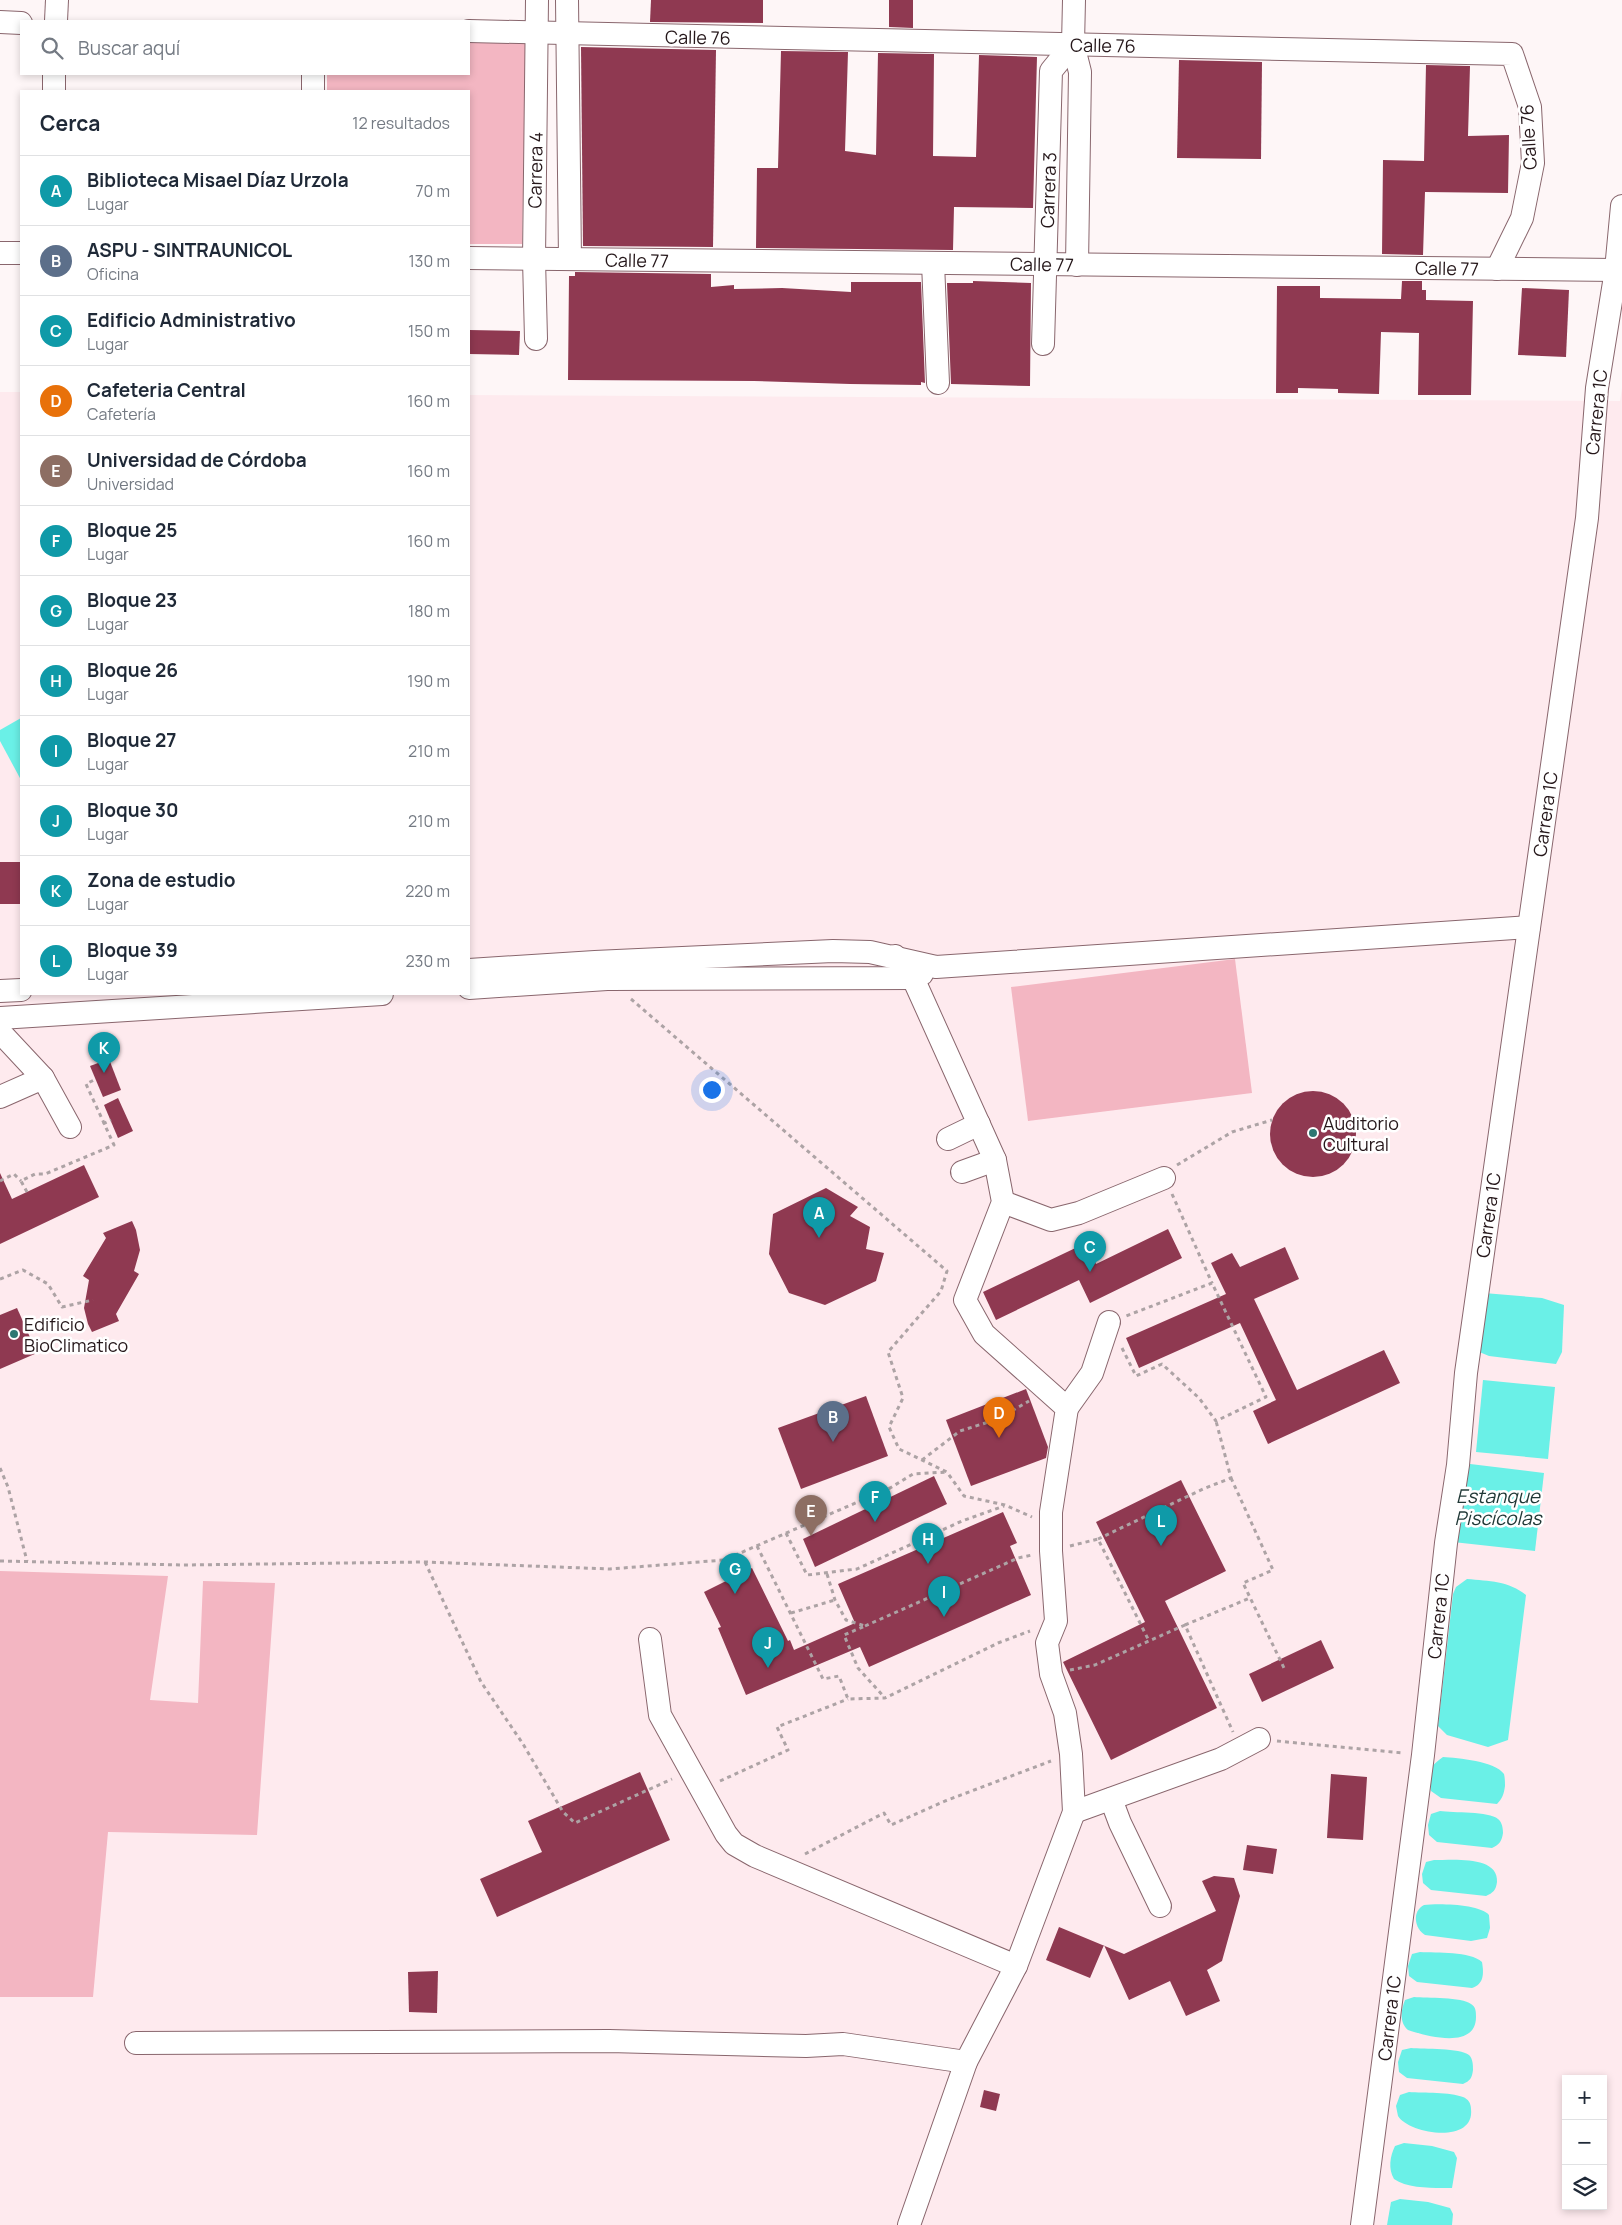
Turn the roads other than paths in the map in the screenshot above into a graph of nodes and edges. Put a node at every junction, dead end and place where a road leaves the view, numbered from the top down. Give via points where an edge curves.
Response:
1 (56, 0) edge
2 (537, 0) edge
3 (567, 0) edge
4 (1074, 0) edge
5 (56, 20) edge
6 (0, 22) edge
7 (20, 23) edge
8 (470, 32) edge
9 (536, 33) junction
10 (567, 34) junction
11 (1073, 44) junction
12 (54, 75) edge
13 (313, 75) edge
14 (54, 90) edge
15 (313, 90) edge
16 (1622, 206) edge
17 (0, 253) edge
18 (20, 254) edge
19 (470, 258) edge
20 (534, 259) junction
21 (570, 259) junction
22 (933, 263) junction
23 (1046, 264) junction
24 (1076, 265) junction
25 (1497, 269) junction
26 (1616, 270) junction
27 (536, 339) dead end
28 (1044, 344) dead end
29 (938, 383) dead end
30 (1529, 927) junction
31 (895, 956) junction
32 (936, 967) junction
33 (470, 970) edge
34 (913, 978) junction
35 (470, 988) edge
36 (0, 990) edge
37 (20, 990) edge
38 (352, 995) edge
39 (172, 1001) edge
40 (0, 1018) edge
41 (0, 1032) edge
42 (43, 1078) junction
43 (0, 1097) edge
44 (979, 1124) junction
45 (70, 1127) dead end
46 (948, 1139) dead end
47 (995, 1160) junction
48 (962, 1172) dead end
49 (1164, 1178) road end
50 (1003, 1202) junction
51 (1109, 1322) road end
52 (1067, 1408) junction
53 (650, 1639) dead end
54 (1250, 1744) road end
55 (1111, 1799) junction
56 (1074, 1812) junction
57 (1160, 1906) dead end
58 (1016, 1966) junction
59 (136, 2043) dead end
60 (966, 2062) junction
61 (909, 2225) edge
62 (1362, 2225) edge

1 - 5 street
2 - 9 street, Carrera 4
3 - 10 street, Carrera 4
4 - 11 street, Carrera 3
6 - 7 street
8 - 9 street, Calle 76
9 - 10 street, Calle 76
9 - 20 street, Carrera 4
10 - 11 street, Calle 76
10 - 21 street, Carrera 4
11 - 23 street, Carrera 3 via 1051,72
11 - 24 street, Carrera 3 via 1080,72
11 - 25 street, Calle 76 via 1512,54 1530,107 1533,163 1522,218
12 - 14 street
13 - 15 street
16 - 26 street, Carrera 1C
17 - 18 street
19 - 20 street, Calle 77
20 - 21 street, Calle 77
20 - 27 street, Carrera 4
21 - 22 street, Calle 77
22 - 23 street, Calle 77
22 - 29 street
23 - 24 street, Calle 77
23 - 28 street, Carrera 3
24 - 25 street, Calle 77
25 - 26 street, Calle 77
26 - 30 street, Carrera 1C via 1597,388 1587,518
30 - 32 street
30 - 62 street, Carrera 1C via 1466,1372 1423,1755
31 - 32 street
31 - 33 street via 833,952
31 - 34 street
32 - 34 street
34 - 35 street via 608,979
34 - 44 street
36 - 37 street
38 - 39 street
39 - 40 street
41 - 42 street
42 - 43 street
42 - 45 street
44 - 46 street
44 - 47 street
47 - 48 street
47 - 50 street
49 - 50 street via 1051,1220
50 - 52 street via 965,1300 984,1334
51 - 52 street via 1092,1373
52 - 56 street via 1051,1512 1056,1621 1047,1643 1051,1674 1065,1713
53 - 58 street via 660,1715 734,1844 755,1856
54 - 55 street via 1221,1759
55 - 56 street
55 - 57 street
56 - 58 street
58 - 60 street
59 - 60 street via 610,2041 843,2044
60 - 61 street

